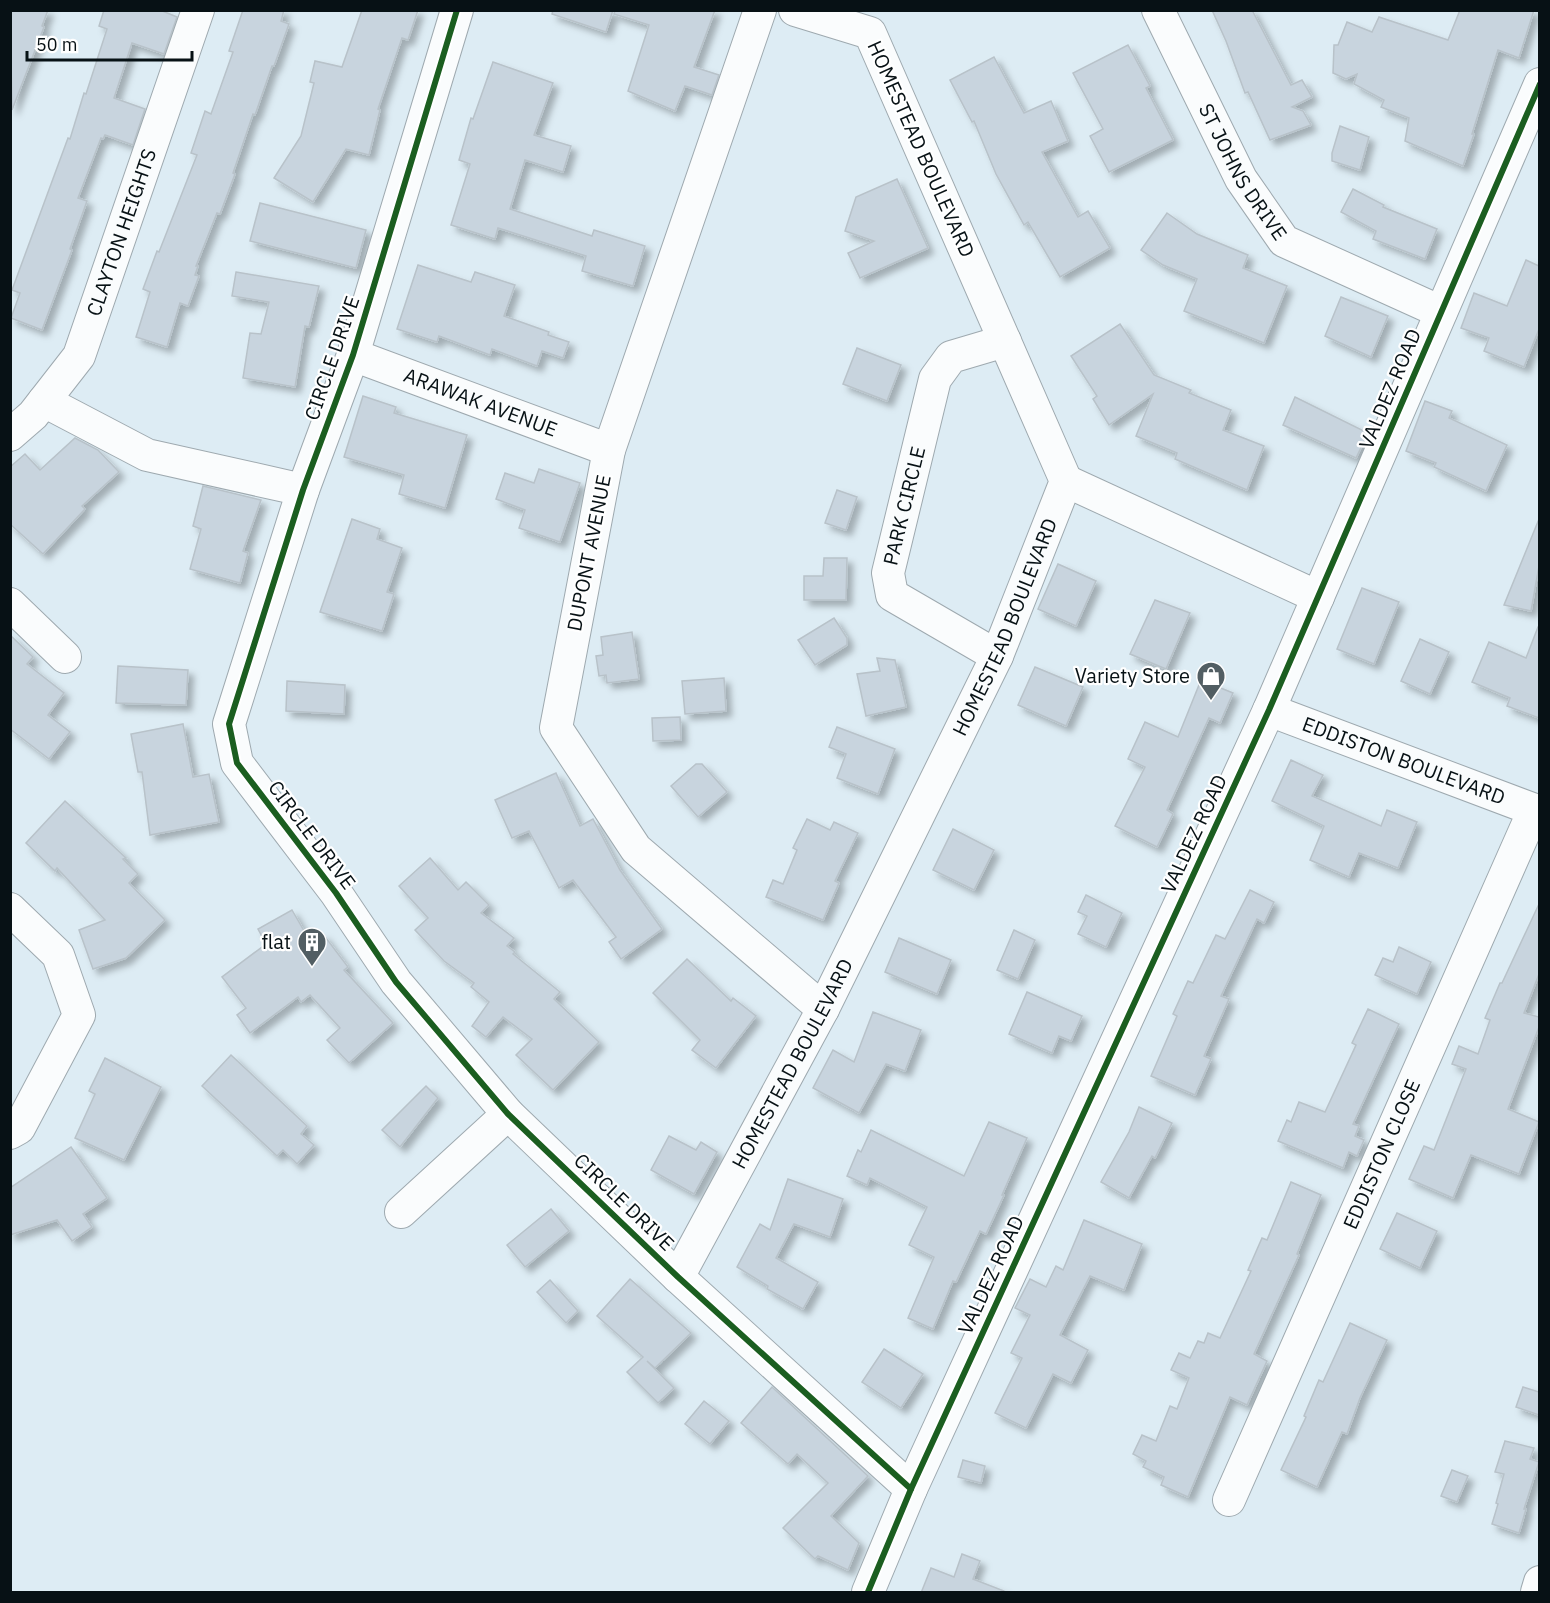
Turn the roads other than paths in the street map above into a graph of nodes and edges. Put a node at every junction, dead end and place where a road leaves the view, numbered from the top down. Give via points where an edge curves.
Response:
1 (198, 10) edge
2 (457, 10) edge
3 (760, 10) edge
4 (795, 10) edge
5 (1158, 10) edge
6 (1539, 84) edge
7 (1441, 312) junction
8 (1005, 341) junction
9 (353, 355) junction
10 (44, 401) junction
11 (10, 435) edge
12 (609, 450) junction
13 (1066, 482) junction
14 (303, 490) junction
15 (1318, 597) junction
16 (10, 604) edge
17 (997, 656) junction
18 (64, 657) dead end
19 (1269, 710) junction
20 (1537, 811) edge
21 (10, 909) edge
22 (823, 1009) junction
23 (508, 1114) junction
24 (10, 1133) edge
25 (401, 1212) dead end
26 (678, 1277) junction
27 (911, 1489) junction
28 (1229, 1500) dead end
29 (1539, 1582) edge
30 (868, 1593) edge
31 (1537, 1593) edge

1 - 10 street, CLAYTON HEIGHTS via 79,356
2 - 9 street, CIRCLE DRIVE
3 - 12 street, DUPONT AVENUE
4 - 8 street, HOMESTEAD BOULEVARD via 870,33
5 - 7 street, ST JOHNS DRIVE via 1240,179 1284,241
6 - 7 street, VALDEZ ROAD
7 - 15 street, VALDEZ ROAD
8 - 13 street, HOMESTEAD BOULEVARD
8 - 17 street, PARK CIRCLE via 951,357 935,379 888,573 892,595
9 - 12 street, ARAWAK AVENUE
9 - 14 street, CIRCLE DRIVE
10 - 11 street, CLAYTON HEIGHTS
10 - 14 street via 147,455
12 - 22 street, DUPONT AVENUE via 556,728 636,849
13 - 15 street
13 - 17 street, HOMESTEAD BOULEVARD
14 - 23 street, CIRCLE DRIVE via 229,724 237,763 336,893 396,982
15 - 19 street, VALDEZ ROAD
16 - 18 street
17 - 22 street, HOMESTEAD BOULEVARD
19 - 20 street, EDDISTON BOULEVARD
19 - 27 street, VALDEZ ROAD
20 - 28 street, EDDISTON CLOSE
21 - 24 street via 58,955 80,1015 20,1128
22 - 26 street, HOMESTEAD BOULEVARD
23 - 25 street
23 - 26 street, CIRCLE DRIVE
26 - 27 street, CIRCLE DRIVE
27 - 30 street, VALDEZ ROAD
29 - 31 street

